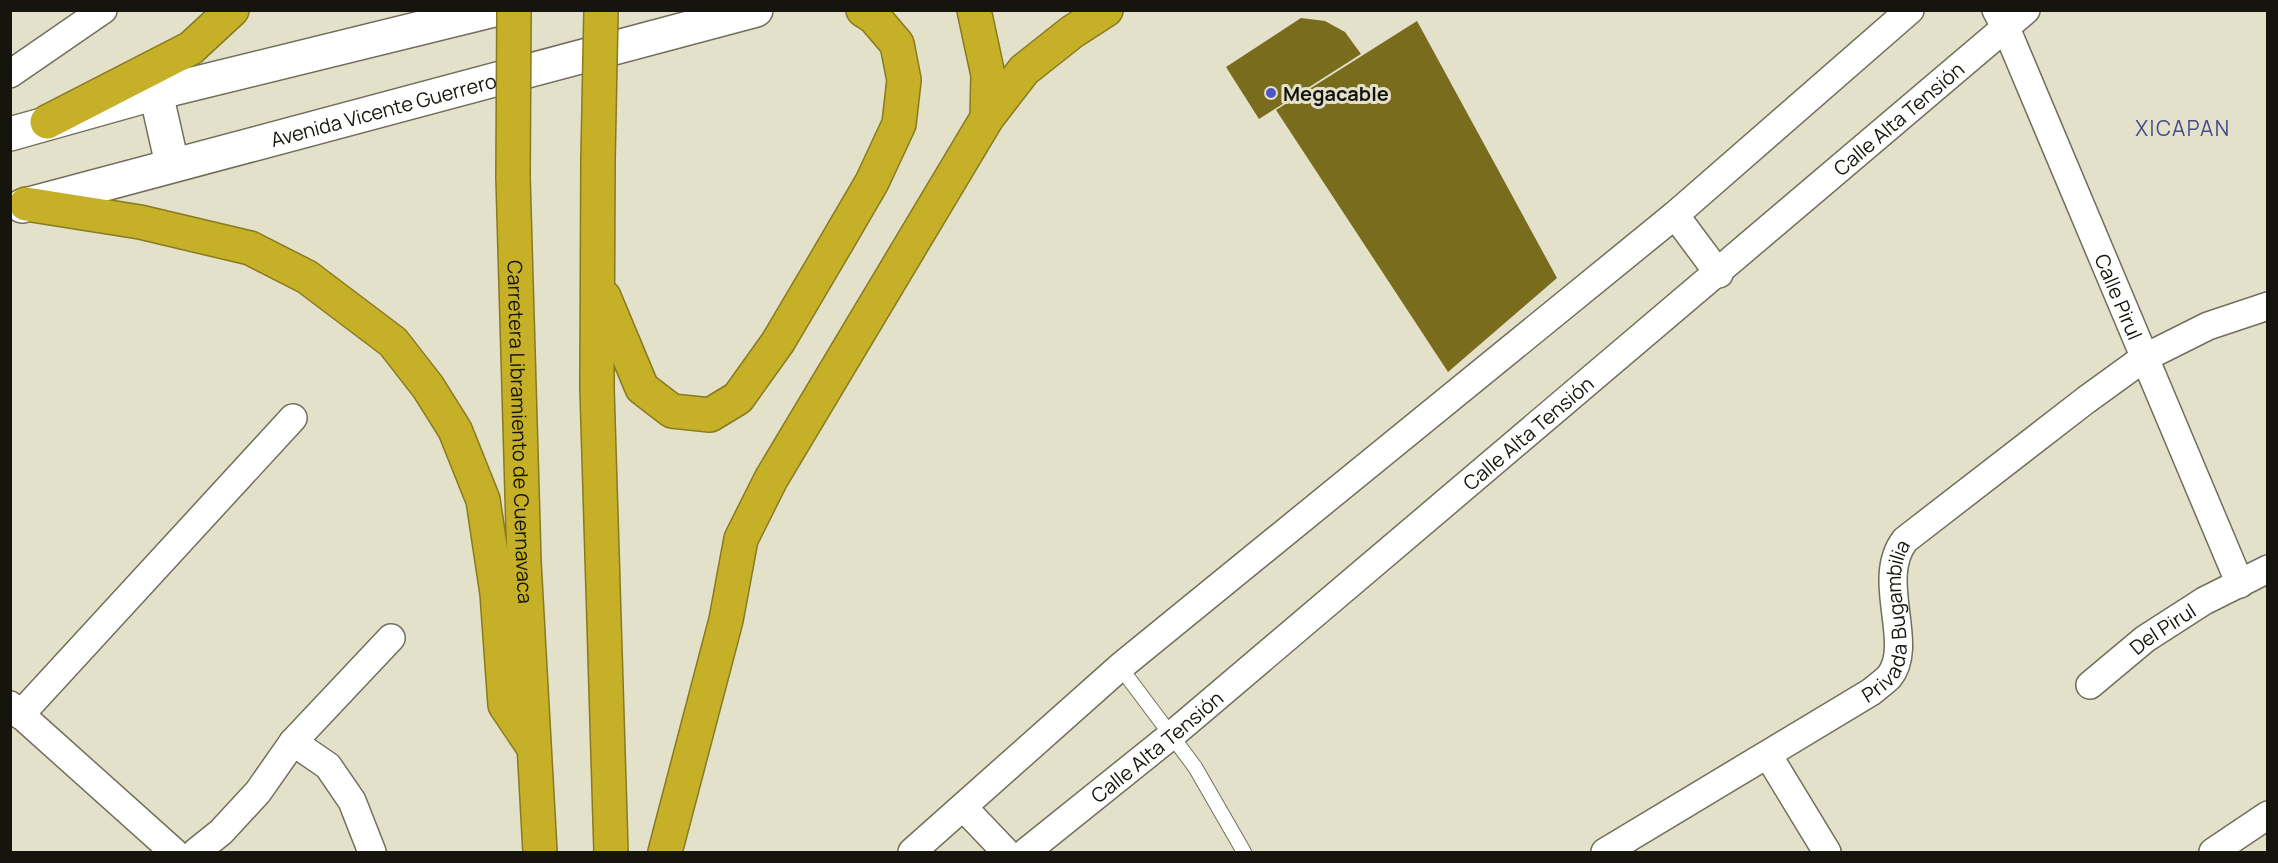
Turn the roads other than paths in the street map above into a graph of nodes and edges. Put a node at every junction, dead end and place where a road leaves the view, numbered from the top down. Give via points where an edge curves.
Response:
1 (232, 10) edge
2 (494, 10) edge
3 (514, 10) edge
4 (600, 10) edge
5 (756, 10) edge
6 (863, 10) edge
7 (974, 10) edge
8 (1106, 10) edge
9 (1910, 10) edge
10 (102, 11) edge
11 (2010, 16) edge
12 (10, 74) edge
13 (156, 93) junction
14 (987, 118) junction
15 (47, 122) junction
16 (10, 134) edge
17 (172, 164) junction
18 (18, 207) edge
19 (1675, 215) junction
20 (1719, 274) junction
21 (598, 283) junction
22 (2268, 306) edge
23 (2144, 358) junction
24 (293, 418) dead end
25 (2268, 569) edge
26 (2240, 584) junction
27 (391, 638) dead end
28 (1120, 667) junction
29 (2090, 685) dead end
30 (15, 710) edge
31 (1173, 734) junction
32 (293, 742) junction
33 (534, 748) junction
34 (1768, 755) junction
35 (963, 807) junction
36 (2268, 815) edge
37 (174, 852) edge
38 (196, 852) edge
39 (372, 852) edge
40 (540, 852) edge
41 (611, 852) edge
42 (664, 852) edge
43 (912, 852) edge
44 (1006, 852) edge
45 (1026, 852) edge
46 (1244, 852) edge
47 (1605, 852) edge
48 (1827, 852) edge
49 (2213, 852) edge

1 - 15 highway via 191,48
2 - 13 main road
3 - 33 highway, Carretera Libramiento de Cuernavaca, bridge via 517,374
4 - 21 highway, bridge
5 - 17 main road, Avenida Vicente Guerrero
6 - 21 highway via 897,44 904,80 899,124 872,182 831,252 778,342 738,398 710,415 672,411 642,388
7 - 14 highway via 988,75
8 - 14 highway via 1023,70
9 - 19 street
10 - 12 street
11 - 20 street, Calle Alta Tensión
11 - 23 street, Calle Pirul
13 - 15 main road
13 - 17 main road
14 - 42 highway via 771,479 741,538 726,620
15 - 16 main road
17 - 18 main road, Avenida Vicente Guerrero
18 - 33 highway via 140,222 250,248 307,277 393,342 455,430 483,500 497,593 505,705
19 - 20 street
19 - 28 street
20 - 31 street, Calle Alta Tensión
21 - 41 highway via 597,388
22 - 23 street, Privada Bugambilia via 2208,326
23 - 26 street, Calle Pirul
23 - 34 street, Privada Bugambilia via 1905,540 1896,552 1892,571 1899,652 1891,675 1872,692
24 - 30 street
25 - 26 street, Del Pirul
26 - 29 street, Del Pirul via 2204,601 2145,639
27 - 32 street
28 - 31 lane
28 - 35 street
30 - 37 street
31 - 45 street, Calle Alta Tensión
31 - 46 lane
32 - 38 street via 258,792 221,832
32 - 39 street via 328,766 352,801
33 - 40 highway, Carretera Libramiento de Cuernavaca
34 - 47 street, Privada Bugambilia
34 - 48 street
35 - 43 street
35 - 44 street
36 - 49 street

